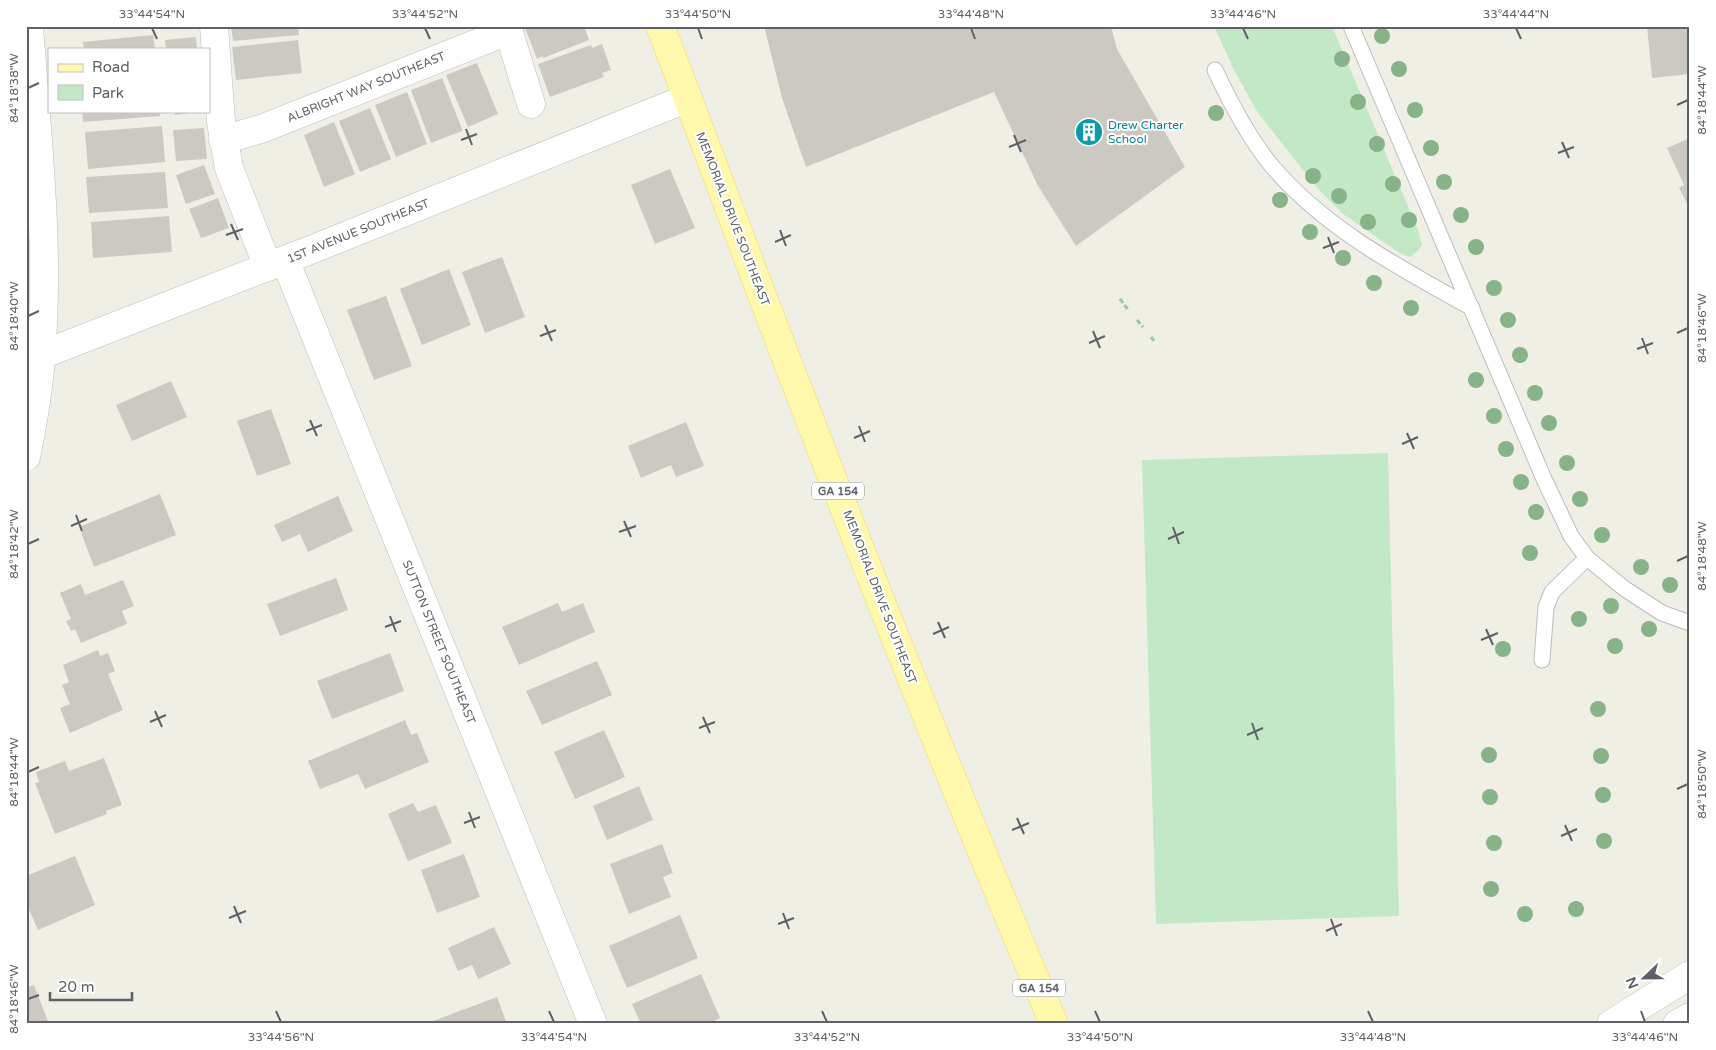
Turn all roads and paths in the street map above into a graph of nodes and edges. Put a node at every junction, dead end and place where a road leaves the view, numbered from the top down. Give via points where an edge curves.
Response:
1 (29, 26) edge
2 (214, 26) edge
3 (660, 26) edge
4 (1351, 26) edge
5 (508, 28) edge
6 (1215, 70) dead end
7 (688, 98) junction
8 (531, 104) dead end
9 (223, 140) junction
10 (277, 263) junction
11 (1120, 299) dead end
12 (1472, 308) junction
13 (1130, 311) dead end
14 (1137, 320) dead end
15 (1143, 327) dead end
16 (1151, 337) dead end
17 (1155, 342) dead end
18 (34, 358) edge
19 (26, 457) edge
20 (1588, 558) junction
21 (1690, 623) edge
22 (1542, 660) dead end
23 (1690, 975) edge
24 (1690, 1016) edge
25 (593, 1024) edge
26 (1054, 1024) edge
27 (1611, 1024) edge
28 (1677, 1024) edge

1 - 18 street via 42,202 43,279
2 - 9 street, SUTTON STREET SOUTHEAST
3 - 7 main road, MEMORIAL DRIVE SOUTHEAST / GA 154
4 - 12 lane
5 - 8 street
5 - 9 street, ALBRIGHT WAY SOUTHEAST via 261,129
6 - 12 lane via 1246,128 1271,164 1302,196 1384,260
7 - 10 street, 1ST AVENUE SOUTHEAST
7 - 26 main road, MEMORIAL DRIVE SOUTHEAST / GA 154 via 911,679
9 - 10 street, SUTTON STREET SOUTHEAST via 229,168
10 - 18 street, 1ST AVENUE SOUTHEAST
10 - 25 street, SUTTON STREET SOUTHEAST
11 - 13 path
12 - 20 lane via 1552,496 1571,536
14 - 15 path
16 - 17 path
18 - 19 street via 35,414
20 - 21 lane via 1625,589 1662,613
20 - 22 lane via 1552,592 1546,607
23 - 27 street
24 - 28 street

